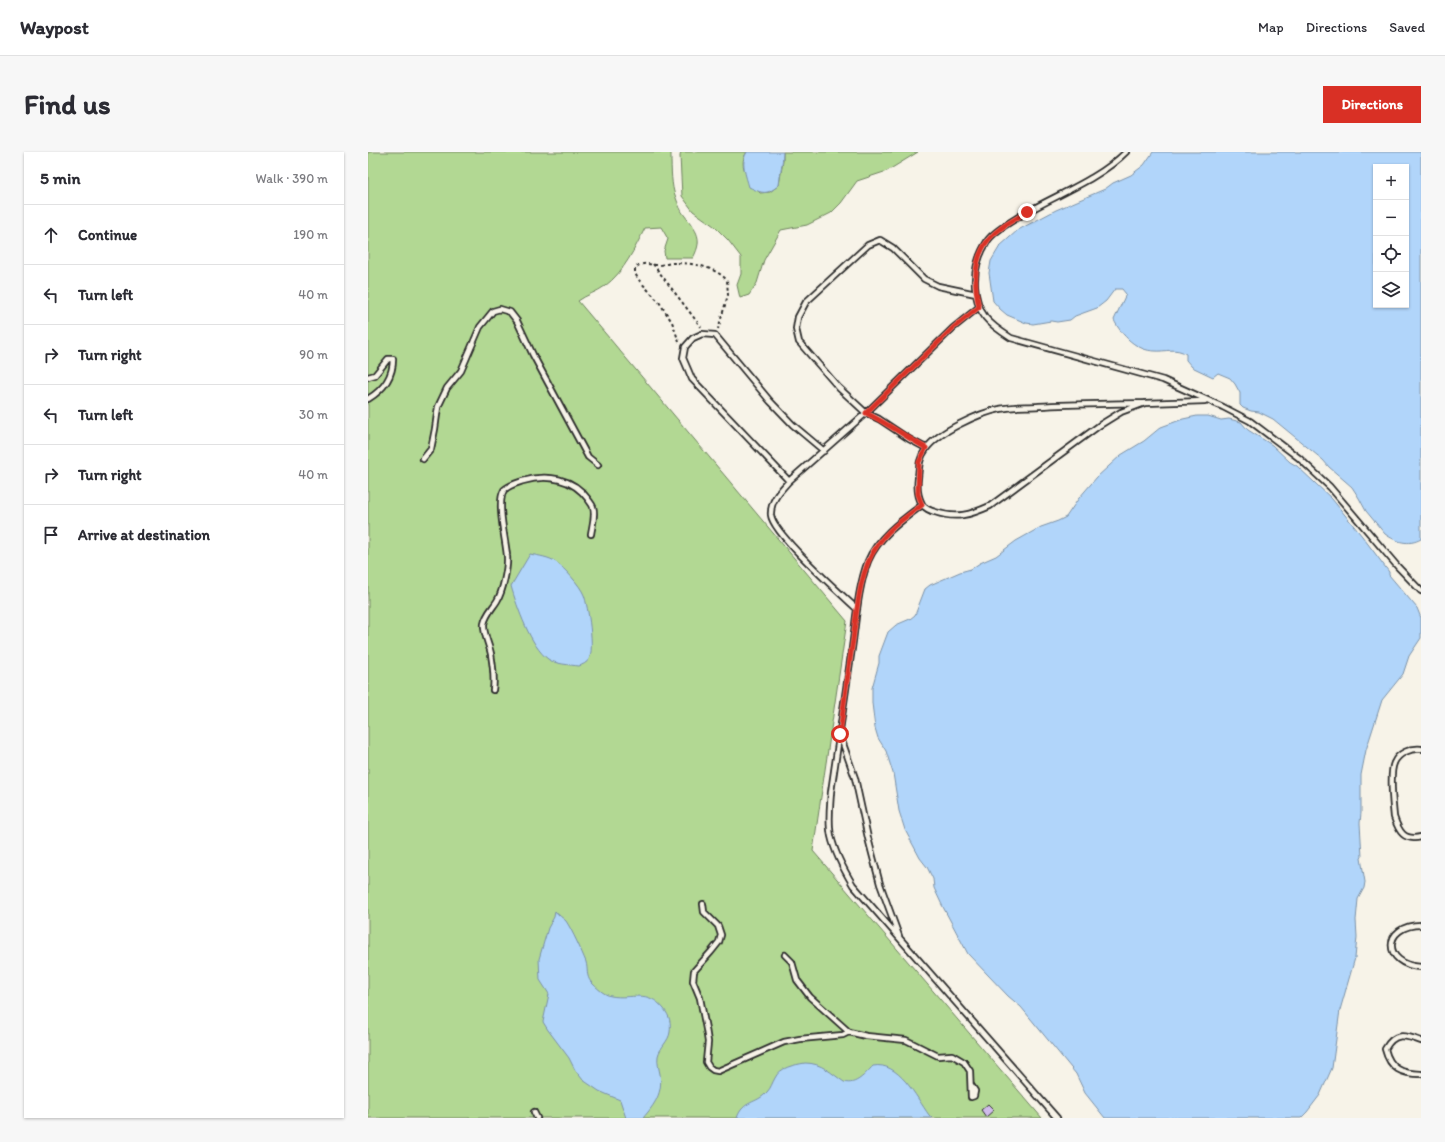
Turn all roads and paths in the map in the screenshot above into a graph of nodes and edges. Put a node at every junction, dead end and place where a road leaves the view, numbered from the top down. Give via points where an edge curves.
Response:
1 (1126, 152) edge
2 (653, 264) junction
3 (976, 294) junction
4 (979, 307) junction
5 (706, 335) junction
6 (715, 335) junction
7 (683, 358) junction
8 (368, 377) edge
9 (368, 399) edge
10 (1207, 400) junction
11 (1145, 403) junction
12 (866, 413) junction
13 (926, 448) junction
14 (824, 451) junction
15 (423, 459) dead end
16 (598, 465) dead end
17 (789, 481) junction
18 (922, 505) junction
19 (591, 534) dead end
20 (1421, 590) edge
21 (857, 609) junction
22 (493, 690) dead end
23 (840, 734) junction
24 (1421, 749) edge
25 (1421, 837) edge
26 (703, 904) dead end
27 (1421, 925) edge
28 (901, 940) junction
29 (785, 955) dead end
30 (1421, 967) edge
31 (849, 1032) junction
32 (1421, 1042) edge
33 (1421, 1074) edge
34 (971, 1085) dead end
35 (534, 1112) dead end
36 (537, 1118) edge
37 (1056, 1118) edge

1 - 3 lane via 1117,162 1027,212 989,240 978,259
2 - 5 path
2 - 6 path via 696,265 718,272 727,280 728,295
2 - 7 path via 639,264 634,268 635,273 672,322
3 - 4 lane
3 - 12 lane via 938,286 924,279 894,248 880,240 868,245 806,302 798,316 796,329 799,342 839,388
4 - 10 lane via 986,320 1011,338 1163,380
4 - 12 lane via 953,328
5 - 6 lane
5 - 7 lane via 693,338 685,347
6 - 14 lane via 770,401
7 - 17 lane via 692,380
8 - 9 lane via 375,375 388,359 392,359 393,368 389,379
10 - 11 lane
10 - 20 lane via 1250,421 1299,458 1330,487 1398,567
11 - 13 lane via 1000,409 956,426
11 - 18 lane via 1121,412 1100,425 990,506 974,513 957,516 932,512
12 - 13 lane
12 - 14 lane
13 - 18 lane via 919,462 918,494
14 - 17 lane
15 - 16 lane via 431,449 438,407 446,388 461,371 480,327 493,311 500,309 510,312 517,321 532,355 588,457
17 - 21 lane via 777,493 772,505 771,516 774,525 808,563
18 - 21 lane via 905,517 877,545 863,577
19 - 22 lane via 593,506 584,492 573,484 553,477 532,478 504,490 500,511 507,558 498,600 486,618 484,626 495,678
21 - 23 lane
23 - 28 lane via 855,778 880,884
23 - 28 lane via 831,792 831,836 840,862 853,885
24 - 25 lane via 1407,751 1401,755 1394,763 1392,774 1395,822 1410,839
26 - 31 lane via 704,912 718,926 721,935 712,952 694,971 693,981 704,1015 708,1042 706,1062 709,1067 718,1071 784,1042 843,1035
27 - 30 lane via 1410,925 1400,930 1391,947 1396,958 1414,967
28 - 37 lane
29 - 31 lane via 792,962 797,980 810,998
31 - 34 lane via 906,1040 938,1056 952,1056 964,1062 970,1071
32 - 33 lane via 1409,1037 1398,1037 1389,1042 1385,1049 1392,1066 1404,1072
35 - 36 lane

